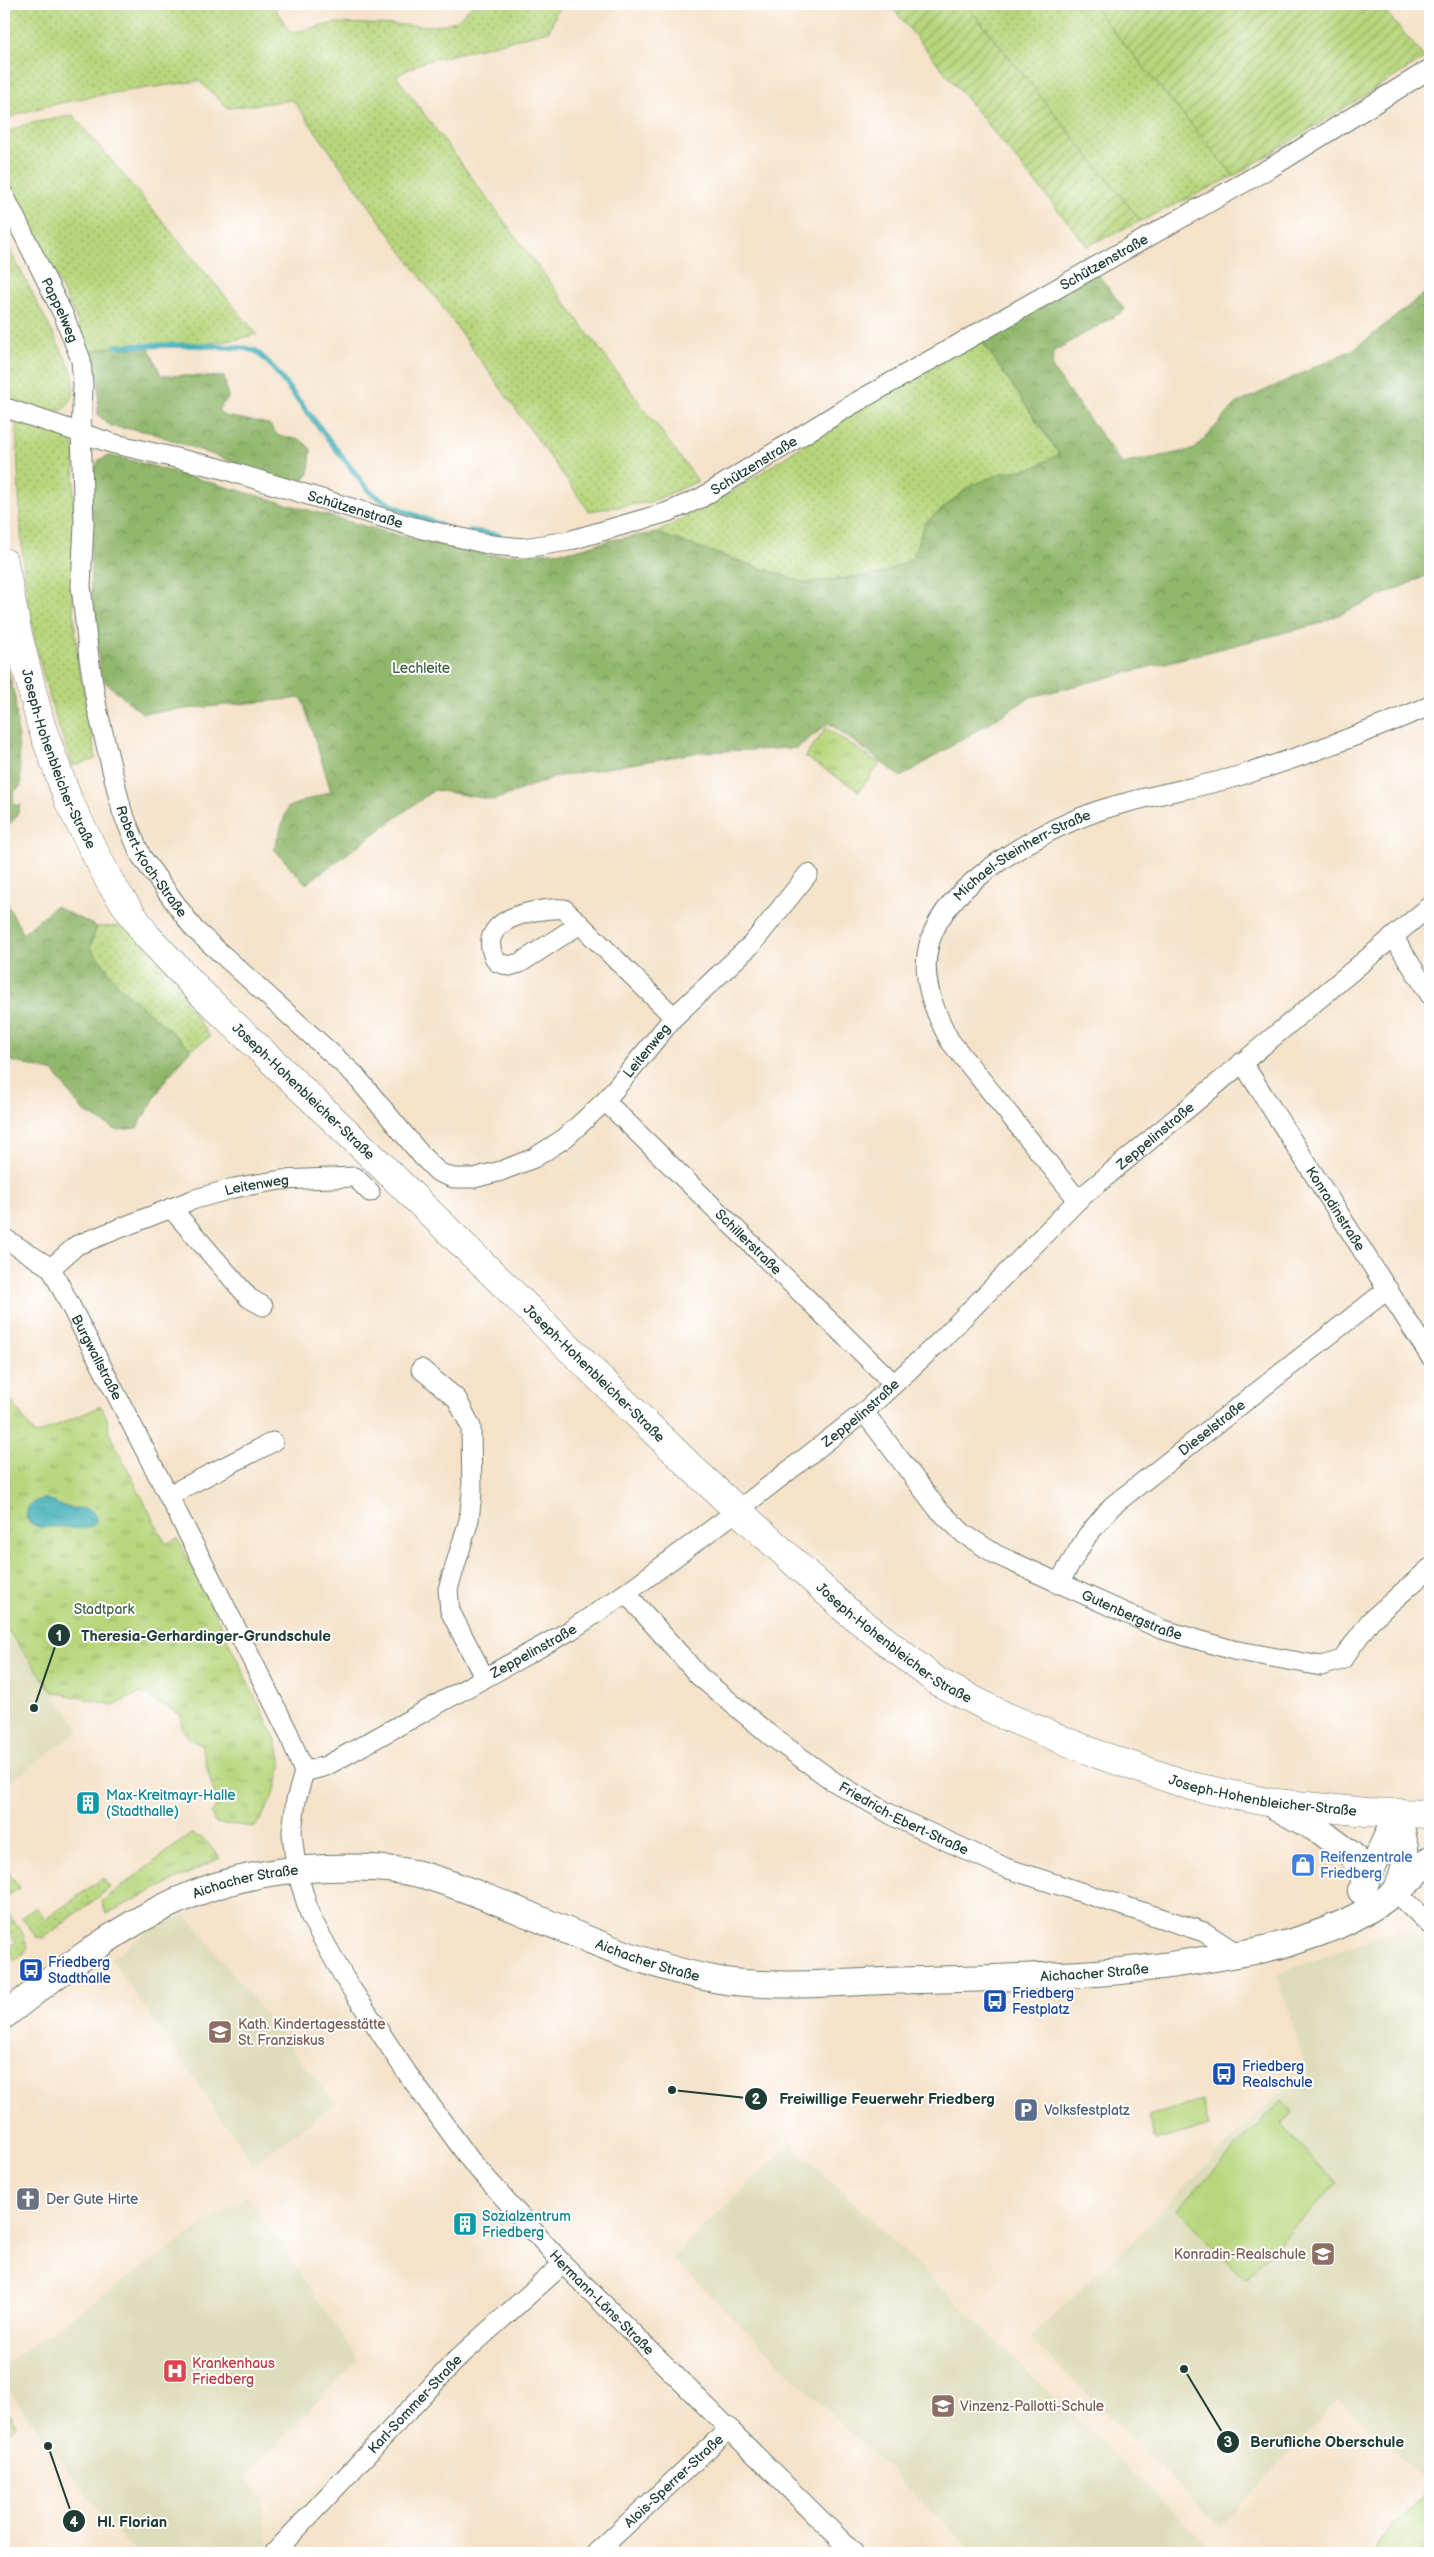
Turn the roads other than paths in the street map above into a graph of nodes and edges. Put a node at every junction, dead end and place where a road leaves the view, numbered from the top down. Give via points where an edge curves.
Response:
1 (1430, 69) edge
2 (4, 195) edge
3 (6, 408) dead end
4 (81, 432) junction
5 (4, 562) edge
6 (1430, 706) edge
7 (808, 874) dead end
8 (1430, 906) edge
9 (580, 924) dead end
10 (1394, 938) junction
11 (1430, 995) edge
12 (674, 1018) junction
13 (1242, 1062) junction
14 (604, 1101) junction
15 (453, 1178) joint
16 (370, 1192) dead end
17 (1078, 1200) junction
18 (171, 1208) junction
19 (4, 1238) edge
20 (51, 1268) junction
21 (1388, 1290) junction
22 (263, 1306) dead end
23 (1430, 1356) edge
24 (421, 1369) dead end
25 (893, 1383) junction
26 (864, 1412) junction
27 (273, 1442) dead end
28 (169, 1495) junction
29 (737, 1511) junction
30 (1430, 1568) edge
31 (1058, 1584) junction
32 (626, 1593) junction
33 (484, 1678) junction
34 (304, 1772) junction
35 (1267, 1802) junction
36 (1398, 1813) junction
37 (1430, 1814) edge
38 (1430, 1859) edge
39 (296, 1869) junction
40 (1366, 1882) junction
41 (1396, 1892) junction
42 (1339, 1924) junction
43 (1430, 1926) edge
44 (1238, 1954) junction
45 (4, 2016) edge
46 (563, 2264) junction
47 (730, 2428) junction
48 (274, 2553) edge
49 (596, 2553) edge
50 (854, 2553) edge

1 - 4 street, Schützenstraße via 1274,164 846,408 701,498 668,512 568,541 524,548 492,546 414,527 219,468 111,443
2 - 4 street, Pappelweg via 64,316 81,360
3 - 4 street, Schützenstraße
4 - 15 street, Robert-Koch-Straße via 84,523 81,586 89,658 97,708 122,811 141,856 194,929 354,1074 422,1156 438,1172
5 - 29 main road, Joseph-Hohenbleicher-Straße via 18,635 41,725 69,802 111,884 147,936 200,992
6 - 17 street, Michael-Steinherr-Straße via 1234,777 1130,802 1052,829 976,880 947,909 930,941 926,977 934,1012 950,1042
7 - 12 street, Leitenweg via 752,944
8 - 10 street, Zeppelinstraße
9 - 12 street
10 - 11 street
10 - 13 street, Zeppelinstraße
12 - 14 street, Leitenweg
13 - 17 street, Zeppelinstraße
13 - 21 street, Konradinstraße
14 - 15 street, Leitenweg via 565,1138 534,1158 474,1178
14 - 25 street, Schillerstraße
16 - 18 street, Leitenweg via 355,1177 281,1180 234,1188
17 - 25 street, Zeppelinstraße via 941,1340
18 - 20 street, Leitenweg via 77,1245
18 - 22 street via 249,1298
19 - 20 street, Burgwallstraße
20 - 28 street, Burgwallstraße
21 - 23 street, Konradinstraße
21 - 31 street, Dieselstraße via 1112,1506 1087,1536
24 - 33 street via 457,1399 471,1426 469,1520 448,1589 450,1611
25 - 26 street, Zeppelinstraße
26 - 29 street, Zeppelinstraße
26 - 31 street, Gutenbergstraße via 936,1508 964,1534 997,1555
27 - 28 street
28 - 34 street, Burgwallstraße via 289,1734
29 - 32 street, Zeppelinstraße
29 - 35 main road, Joseph-Hohenbleicher-Straße via 846,1610 938,1682 1005,1716 1097,1754 1191,1786
30 - 31 street, Gutenbergstraße via 1370,1621 1342,1660 1321,1666 1233,1650 1161,1629
32 - 33 street, Zeppelinstraße via 570,1630
32 - 44 street, Friedrich-Ebert-Straße via 699,1676 771,1736 833,1781 897,1818 1006,1868 1204,1932
33 - 34 street, Zeppelinstraße via 326,1766
34 - 39 street via 292,1821
35 - 36 main road, Joseph-Hohenbleicher-Straße
35 - 40 main road via 1352,1855
36 - 37 main road
36 - 40 main road
36 - 41 main road via 1407,1854 1405,1871
38 - 41 main road, Aichacher Straße
39 - 44 main road, Aichacher Straße via 362,1867 423,1875 686,1973 756,1983 1110,1972
39 - 45 main road, Aichacher Straße via 200,1889 166,1904 120,1930
39 - 46 street, Hermann-Löns-Straße via 312,1921 381,2035 471,2162
40 - 42 main road
41 - 42 main road, Aichacher Straße via 1374,1908
41 - 43 street
42 - 44 main road, Aichacher Straße via 1282,1945
46 - 47 street, Hermann-Löns-Straße
46 - 48 street, Karl-Sommer-Straße via 447,2369
47 - 49 street, Alois-Sperrer-Straße
47 - 50 street, Hermann-Löns-Straße

